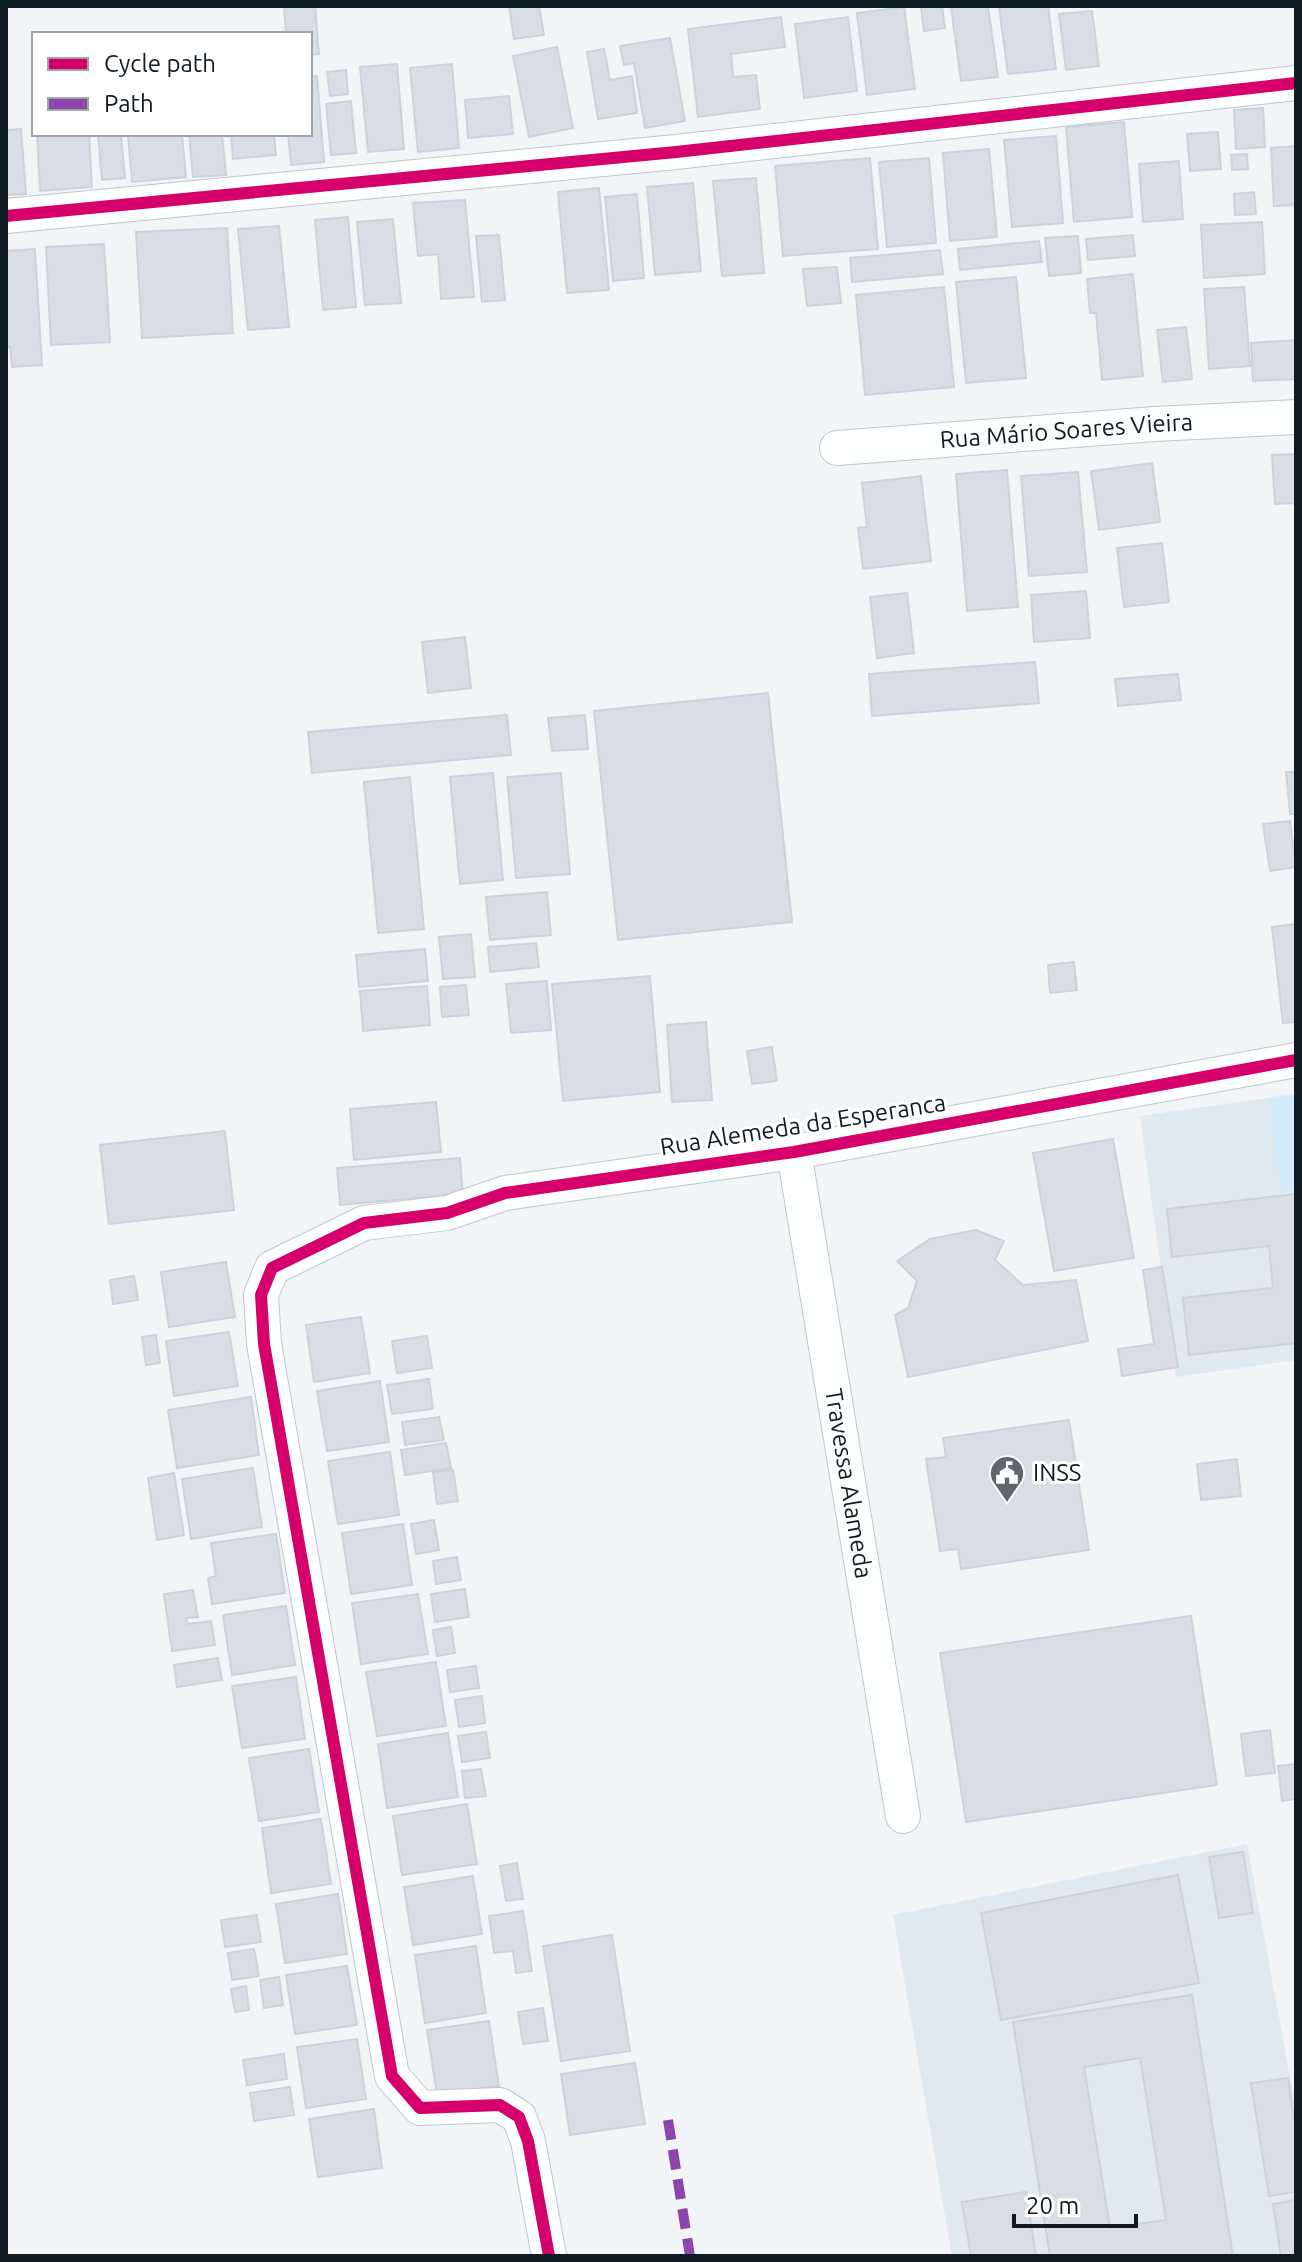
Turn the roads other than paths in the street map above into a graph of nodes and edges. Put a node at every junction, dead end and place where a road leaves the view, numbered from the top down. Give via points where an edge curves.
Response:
1 (1296, 83) edge
2 (6, 216) edge
3 (1296, 417) edge
4 (837, 448) dead end
5 (1296, 1060) edge
6 (794, 1152) junction
7 (903, 1816) dead end
8 (549, 2256) edge

1 - 2 street via 676,152
3 - 4 street, Rua Mário Soares Vieira
5 - 6 street, Rua Alemeda da Esperanca
6 - 7 street, Travessa Alameda
6 - 8 street, Rua Alemeda da Esperanca via 505,1193 447,1213 364,1223 272,1268 261,1295 264,1344 392,2076 420,2108 500,2105 519,2117

